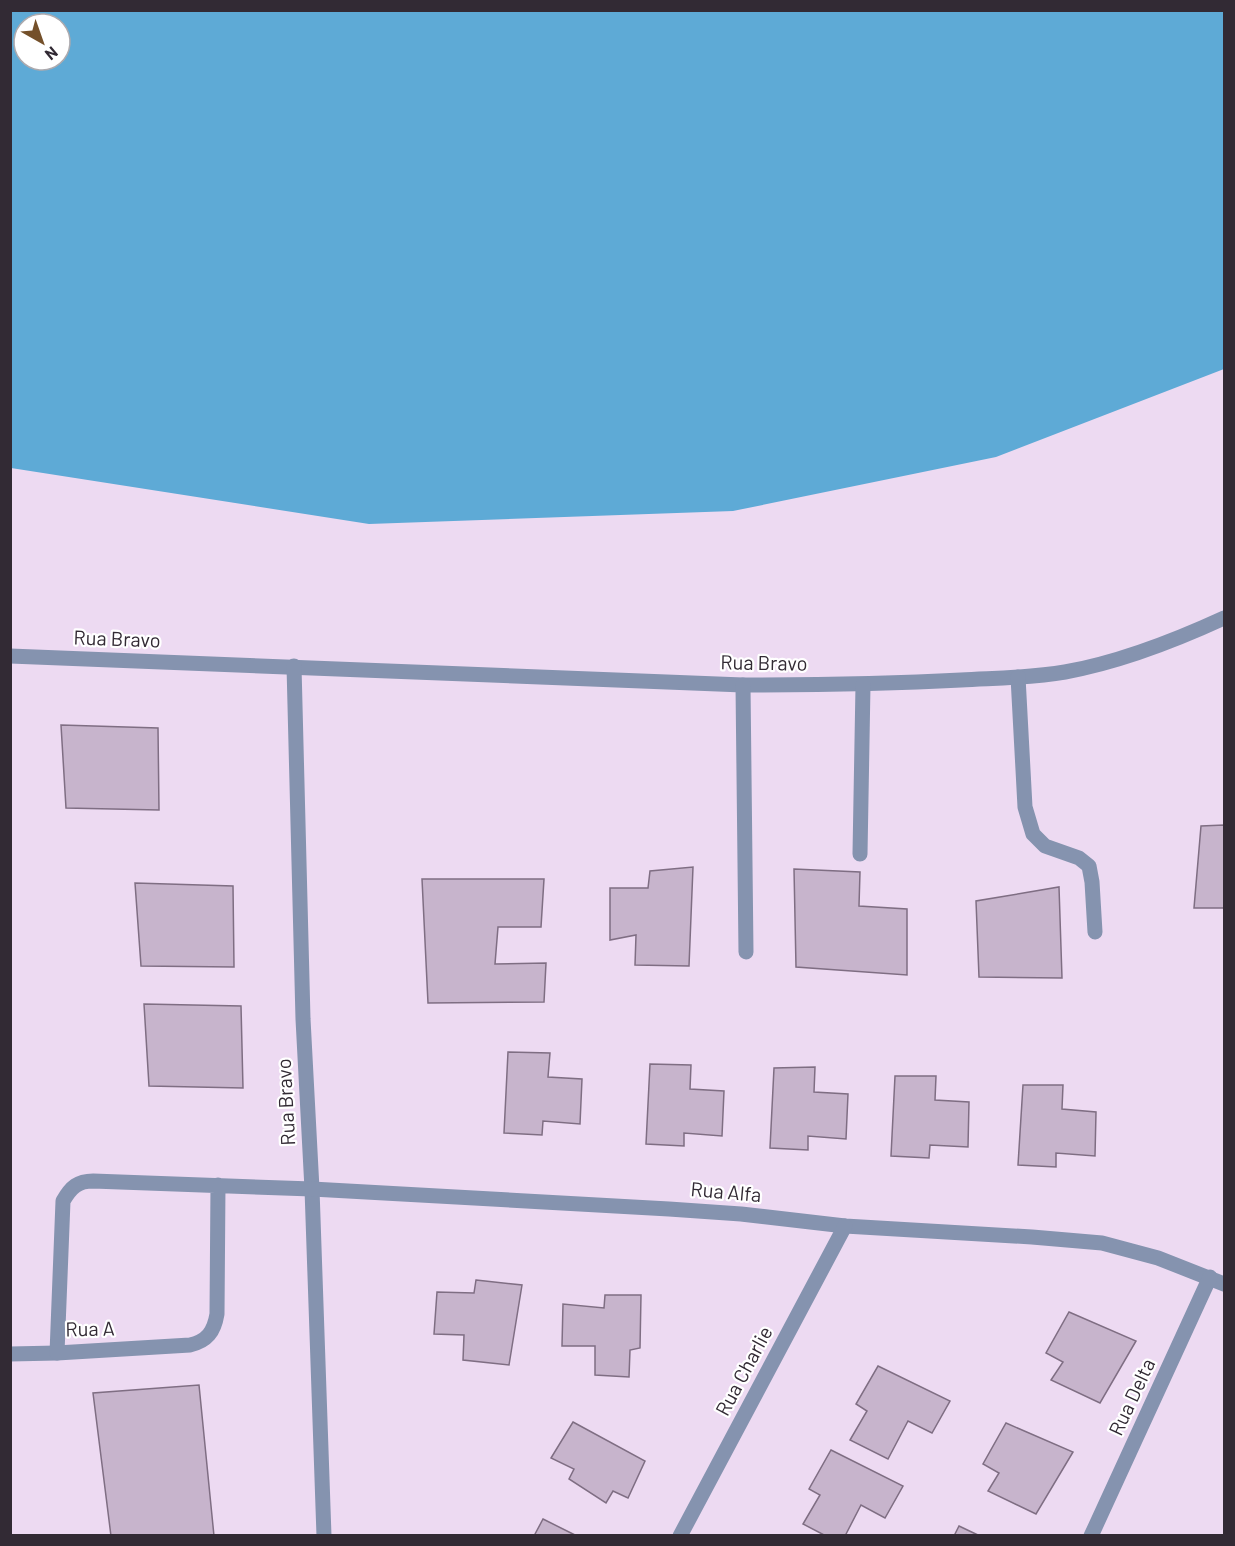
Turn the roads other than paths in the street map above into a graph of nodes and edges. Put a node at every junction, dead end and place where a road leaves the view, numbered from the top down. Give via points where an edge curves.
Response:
1 (1224, 618) edge
2 (10, 656) edge
3 (294, 666) junction
4 (1018, 677) junction
5 (743, 685) junction
6 (863, 686) junction
7 (860, 854) dead end
8 (1095, 932) dead end
9 (746, 952) dead end
10 (218, 1185) junction
11 (312, 1189) junction
12 (845, 1226) junction
13 (1217, 1280) edge
14 (57, 1353) junction
15 (10, 1354) edge
16 (324, 1536) edge
17 (680, 1536) edge
18 (1091, 1536) edge

1 - 4 street, Rua Bravo via 1134,654 1065,672
2 - 3 street, Rua Bravo
3 - 5 street, Rua Bravo
3 - 11 street, Rua Bravo via 303,1019
4 - 6 street, Rua Bravo
4 - 8 street via 1025,807 1033,834 1045,846 1079,858 1089,866
5 - 6 street, Rua Bravo
5 - 9 street
6 - 7 street
10 - 11 street, Rua Alfa
10 - 14 street, Rua A via 217,1314 209,1336 190,1345
10 - 14 street, Rua A via 84,1181 74,1186 63,1201
11 - 12 street, Rua Alfa via 741,1214
11 - 16 street, Rua Bravo
12 - 13 street, Rua Alfa via 1102,1244 1158,1258
12 - 17 street, Rua Charlie
13 - 18 street, Rua Delta
14 - 15 street

